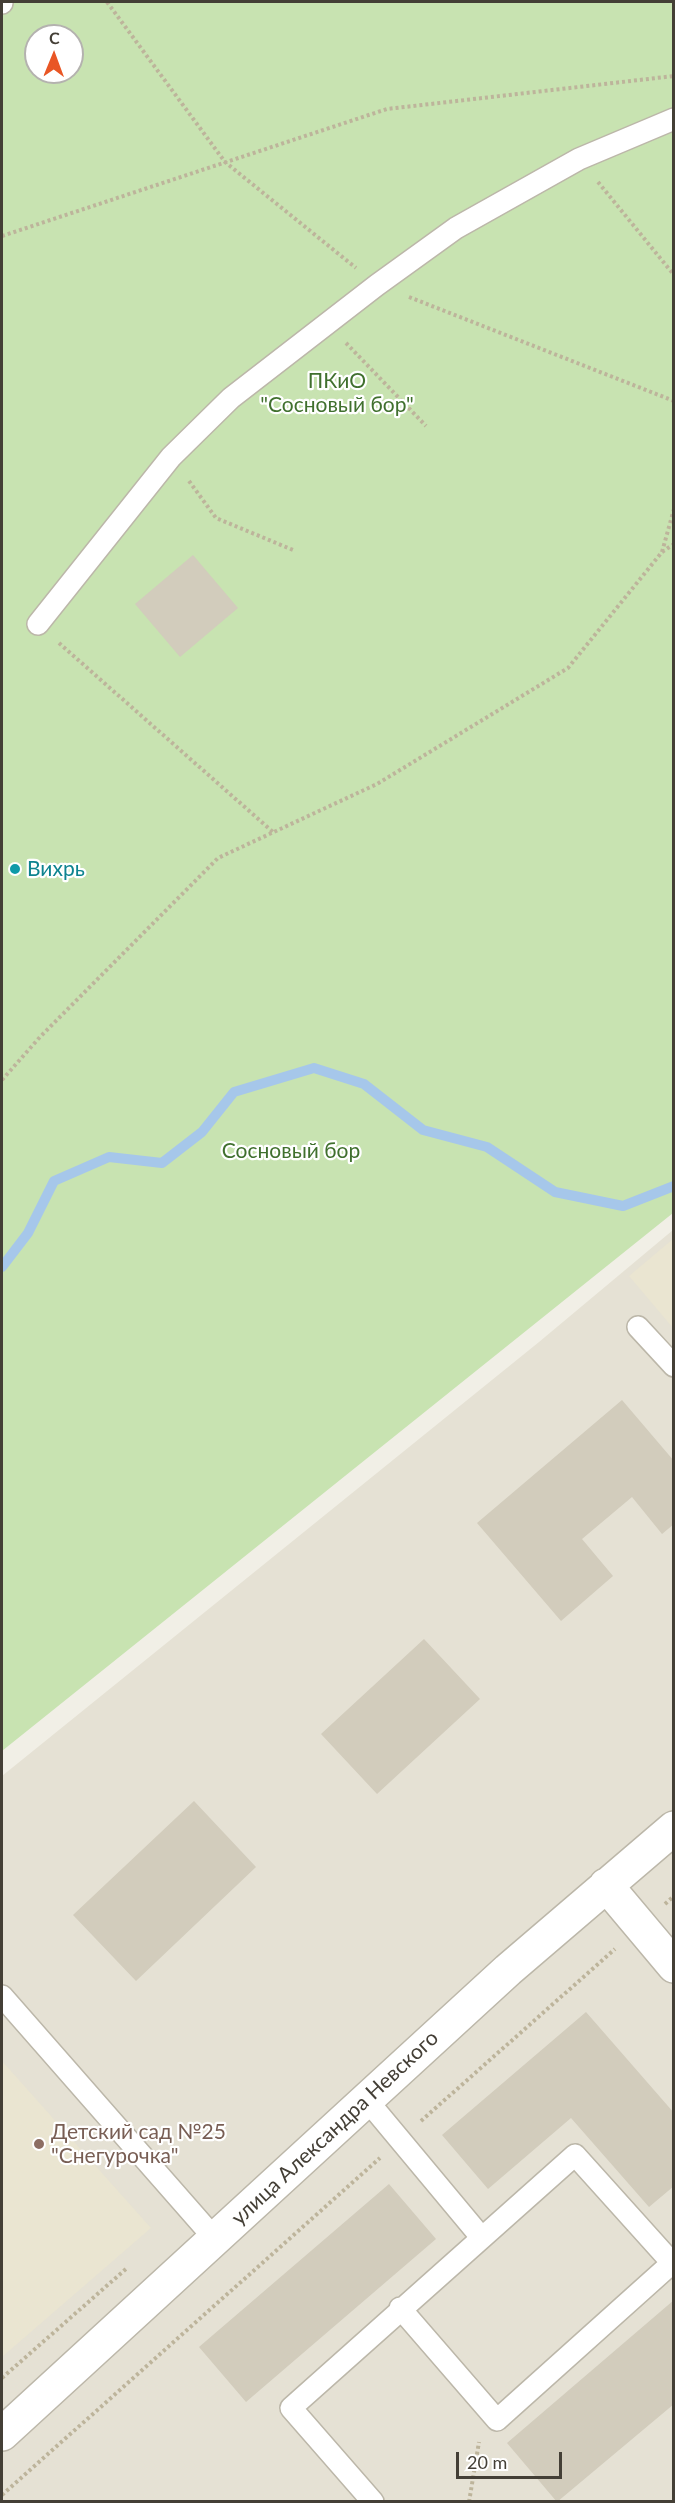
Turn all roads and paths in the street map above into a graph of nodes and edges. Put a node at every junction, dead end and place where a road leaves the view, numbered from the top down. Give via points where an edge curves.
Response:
1 (107, 2) edge
2 (674, 76) edge
3 (674, 119) edge
4 (579, 159) junction
5 (225, 162) junction
6 (2, 236) edge
7 (674, 275) edge
8 (377, 285) junction
9 (326, 323) junction
10 (674, 401) edge
11 (426, 426) dead end
12 (171, 457) junction
13 (674, 509) edge
14 (674, 544) edge
15 (292, 550) dead end
16 (662, 552) junction
17 (38, 624) joint
18 (273, 832) junction
19 (2, 1080) edge
20 (638, 1327) dead end
21 (674, 1366) edge
22 (674, 1828) edge
23 (606, 1885) junction
24 (674, 1896) edge
25 (640, 1926) junction
26 (674, 1966) edge
27 (2, 1996) edge
28 (366, 2099) junction
29 (400, 2141) junction
30 (481, 2237) junction
31 (215, 2239) junction
32 (673, 2264) edge
33 (400, 2308) junction
34 (484, 2405) junction
35 (2, 2434) edge
36 (2, 2495) edge
37 (373, 2502) edge
38 (469, 2502) edge

1 - 5 path
2 - 5 path via 387,109
3 - 4 lane
4 - 7 path
4 - 8 lane via 456,228
5 - 6 path
5 - 8 path
8 - 9 lane
8 - 10 path
9 - 11 path
9 - 12 lane via 231,398
12 - 15 path via 216,518
12 - 17 lane
13 - 16 path
14 - 16 path
16 - 18 path via 568,668 377,784
17 - 18 path
18 - 19 path via 218,858
20 - 21 lane
22 - 23 street, улица Александра Невского
23 - 25 street
23 - 28 street, улица Александра Невского
24 - 25 path
25 - 26 street
25 - 29 path
27 - 31 lane
28 - 29 lane
28 - 31 street, улица Александра Невского
29 - 30 lane
29 - 36 path
30 - 32 lane via 575,2155
30 - 33 lane
31 - 35 street, улица Александра Невского
32 - 34 lane via 497,2420
33 - 34 lane
33 - 37 lane via 291,2408
34 - 38 path

